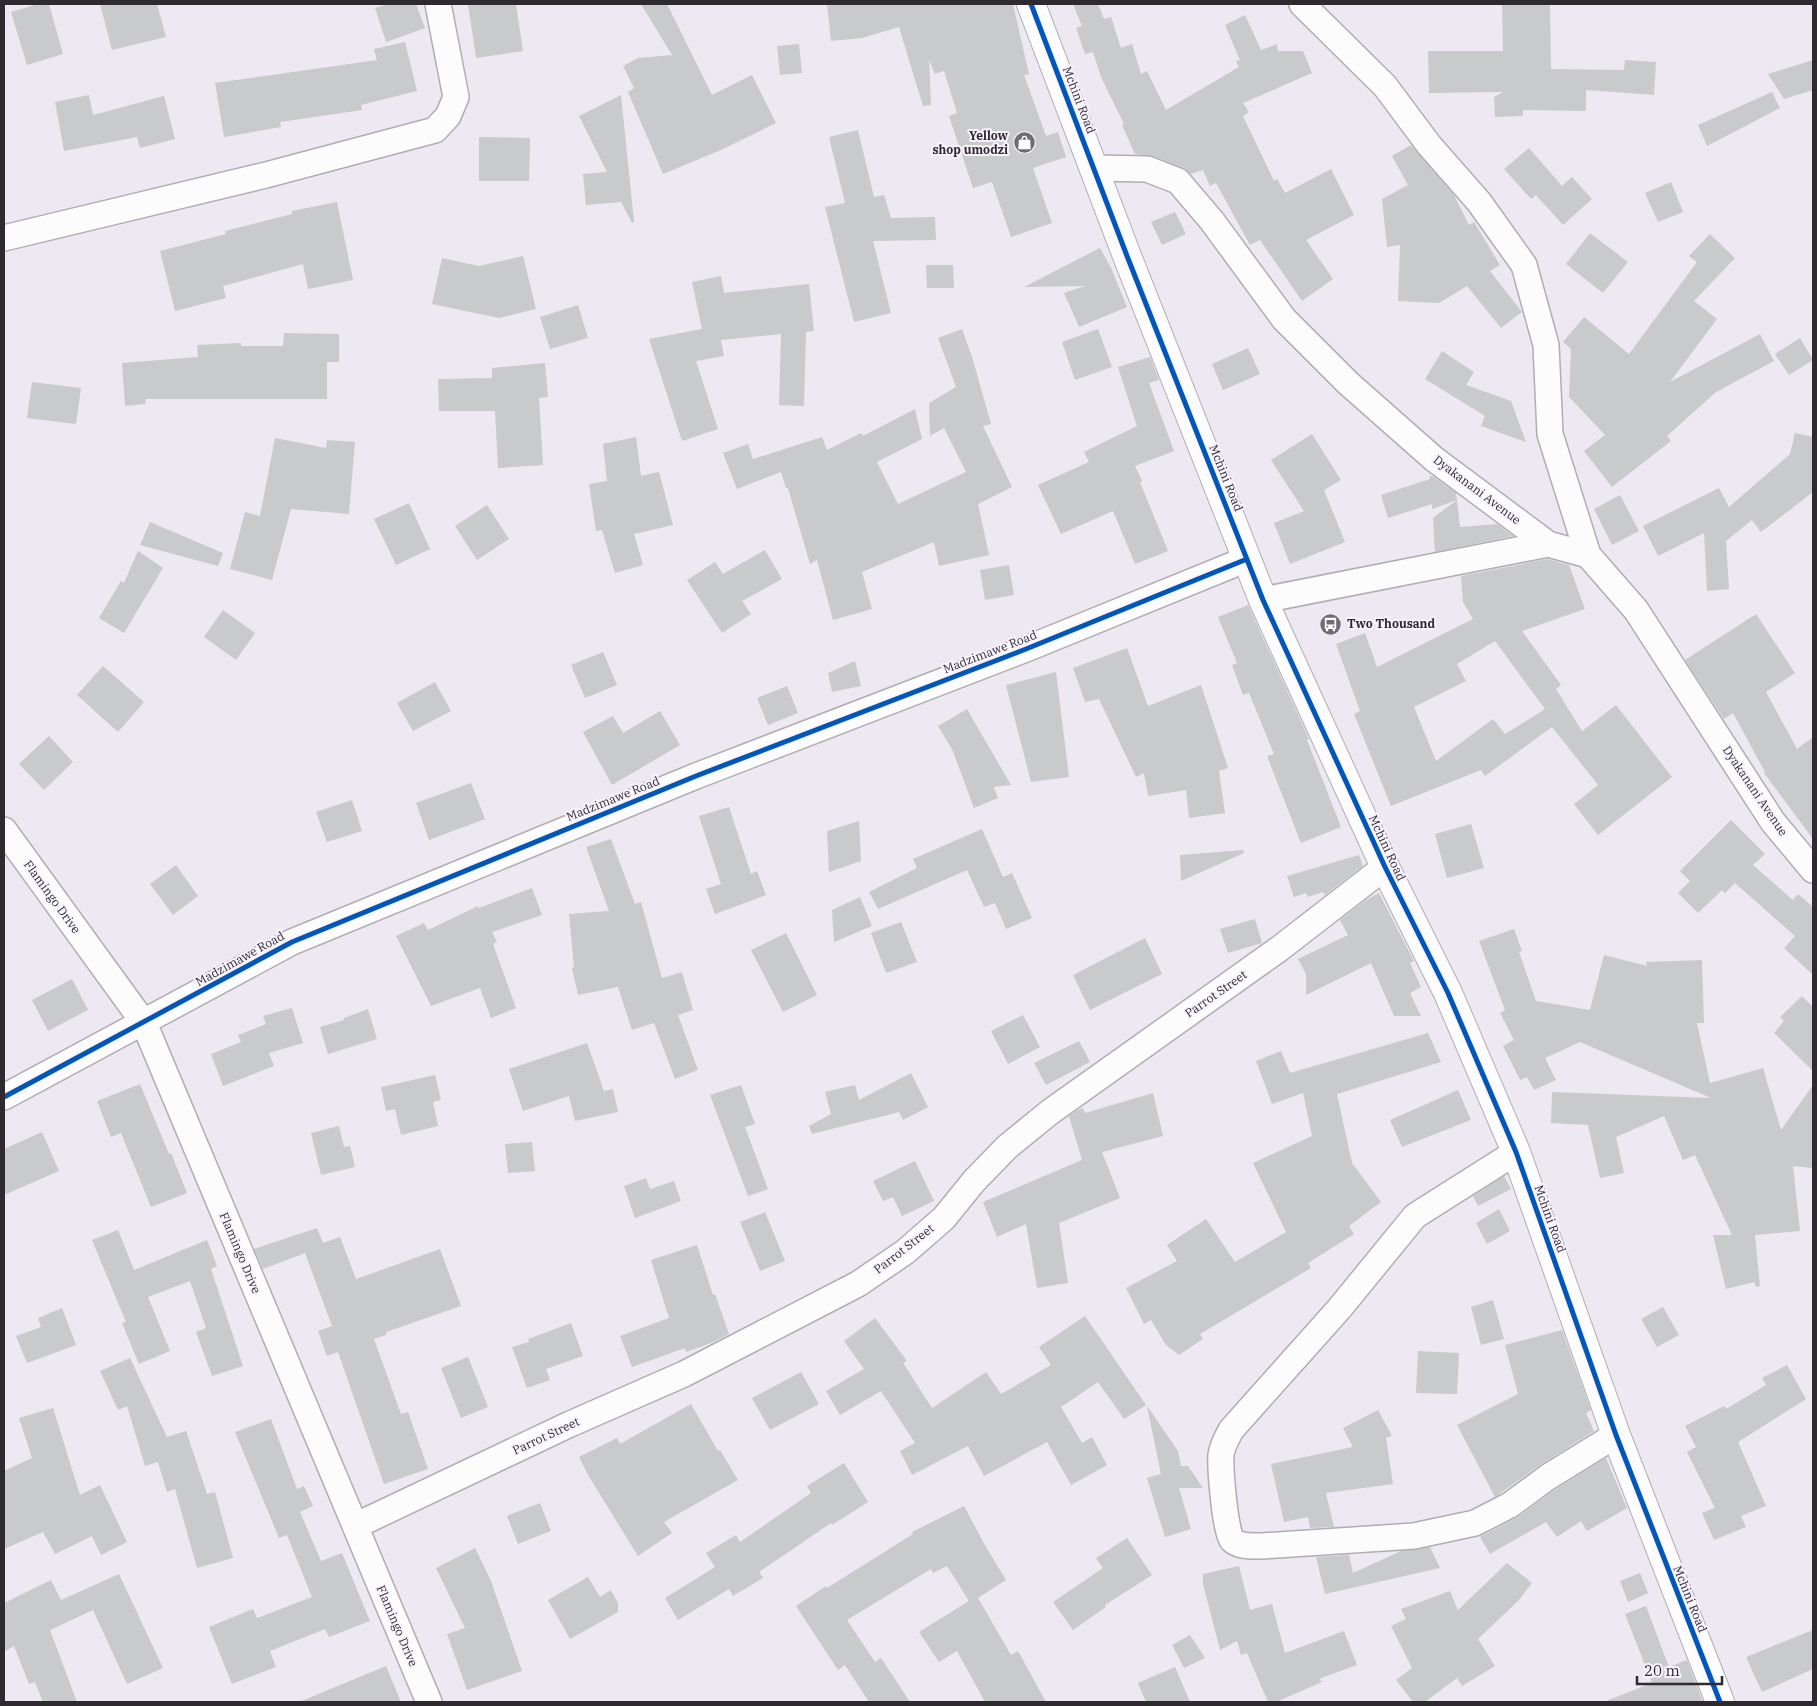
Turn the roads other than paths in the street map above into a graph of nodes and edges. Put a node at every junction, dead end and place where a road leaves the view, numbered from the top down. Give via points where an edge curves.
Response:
1 (438, 4) edge
2 (1031, 4) edge
3 (1302, 4) edge
4 (1094, 168) junction
5 (4, 238) edge
6 (1548, 544) junction
7 (1588, 555) junction
8 (1247, 559) junction
9 (1263, 600) junction
10 (4, 830) edge
11 (1385, 867) junction
12 (1813, 870) edge
13 (144, 1023) junction
14 (4, 1097) edge
15 (1516, 1152) junction
16 (1616, 1435) junction
17 (355, 1526) junction
18 (430, 1702) edge
19 (1720, 1702) edge

1 - 5 street via 456,97 448,116 435,130 266,175
2 - 4 street, Mchini Road
3 - 7 street via 1385,86 1429,145 1479,202 1524,264 1546,345 1550,434
4 - 6 street, Dyakanani Avenue via 1147,169 1178,182 1212,221 1284,319 1348,383 1434,459
4 - 8 street, Mchini Road
6 - 7 street, Dyakanani Avenue
6 - 9 street
7 - 12 street, Dyakanani Avenue via 1636,610 1772,822
8 - 9 street, Mchini Road
8 - 13 street, Madzimawe Road via 1026,649 696,776 292,942
9 - 11 street, Mchini Road
10 - 13 street, Flamingo Drive
11 - 15 street, Mchini Road via 1448,993
11 - 17 street, Parrot Street via 1279,949 1050,1112 1007,1147 944,1218 905,1252 858,1284 684,1374
13 - 14 street, Madzimawe Road
13 - 17 street, Flamingo Drive
15 - 16 street, Mchini Road
15 - 16 street via 1416,1216 1339,1309 1231,1430 1221,1455 1227,1528 1238,1544 1262,1546 1414,1536 1475,1523 1510,1505
16 - 19 street, Mchini Road
17 - 18 street, Flamingo Drive

